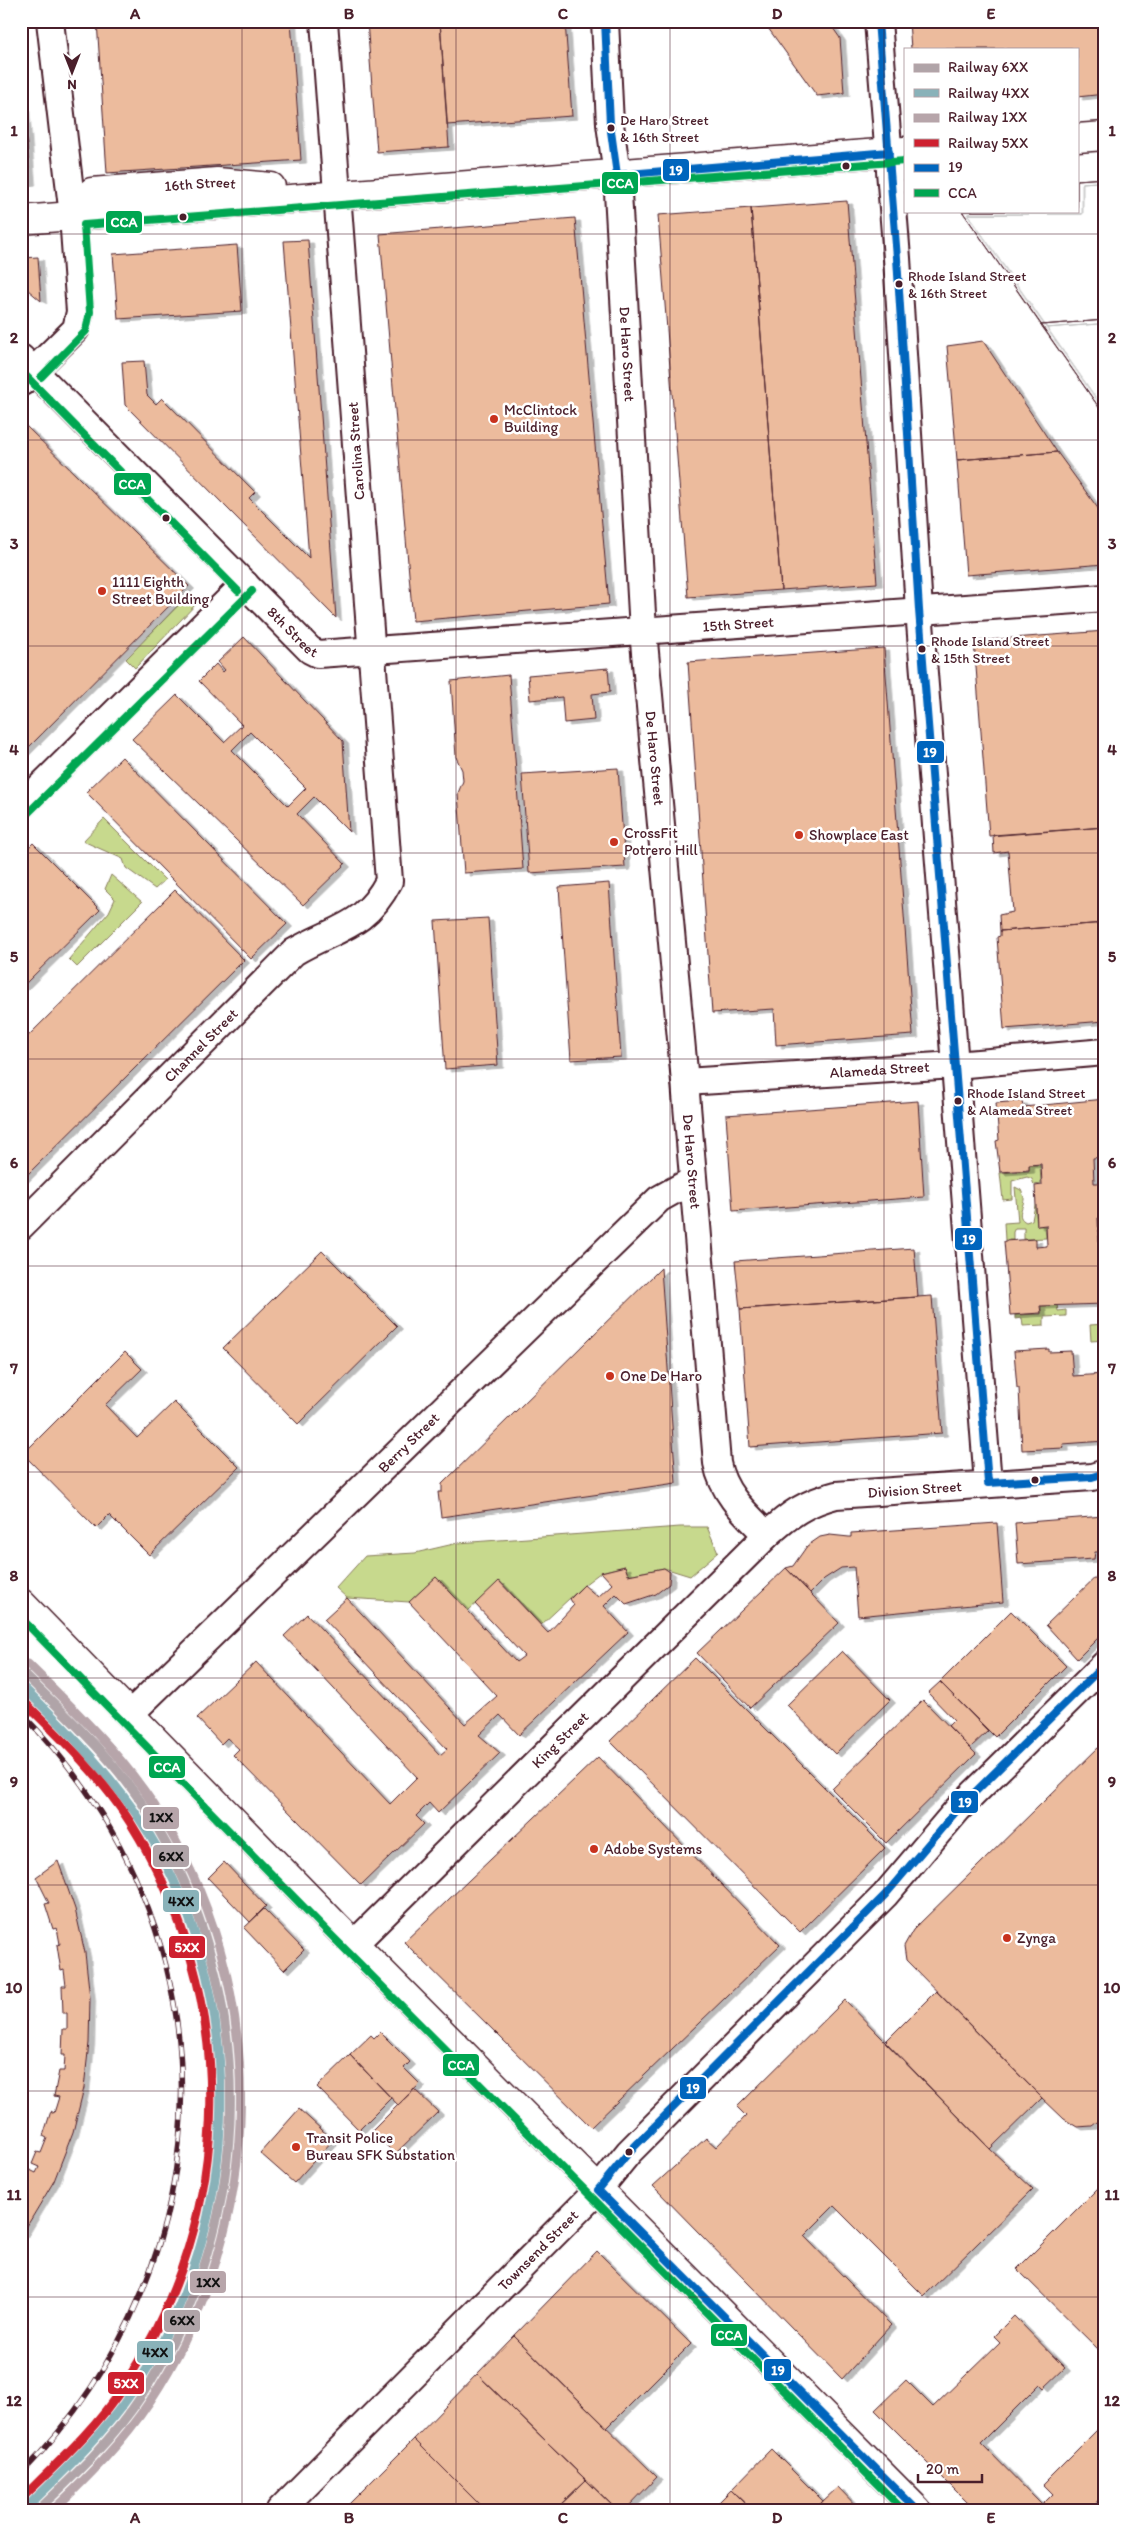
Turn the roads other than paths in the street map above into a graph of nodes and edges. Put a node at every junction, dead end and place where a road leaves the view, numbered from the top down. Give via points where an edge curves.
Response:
1 (50, 21) edge
2 (324, 21) edge
3 (605, 21) edge
4 (878, 21) edge
5 (1078, 119) edge
6 (1105, 120) edge
7 (1105, 136) edge
8 (1078, 138) edge
9 (900, 148) edge
10 (617, 175) junction
11 (337, 194) junction
12 (73, 216) junction
13 (21, 220) edge
14 (26, 370) edge
15 (245, 584) junction
16 (1105, 598) edge
17 (919, 610) junction
18 (643, 631) junction
19 (371, 651) junction
20 (21, 806) edge
21 (389, 881) joint
22 (1105, 1052) edge
23 (955, 1065) junction
24 (685, 1082) junction
25 (693, 1180) junction
26 (21, 1226) edge
27 (1100, 1478) edge
28 (988, 1483) junction
29 (767, 1536) junction
30 (21, 1604) edge
31 (1105, 1664) edge
32 (130, 1714) junction
33 (354, 1944) junction
34 (598, 2190) junction
35 (280, 2510) edge
36 (917, 2510) edge

1 - 12 street
2 - 11 street, Carolina Street
3 - 10 street, De Haro Street via 610,124
4 - 9 street
5 - 6 main road
7 - 8 main road
9 - 10 main road, 16th Street
9 - 17 street
10 - 11 main road, 16th Street
10 - 18 street, De Haro Street
11 - 12 main road, 16th Street
11 - 19 street, Carolina Street
12 - 13 main road, 16th Street
12 - 14 street via 80,312 76,329
14 - 15 street, 8th Street
15 - 19 street, 8th Street via 310,650 318,654
15 - 20 street
16 - 17 street, 15th Street
17 - 18 street, 15th Street
17 - 23 street
18 - 19 street, 15th Street
18 - 24 street, De Haro Street
19 - 21 street, Carolina Street
21 - 26 street, Channel Street via 379,901 359,920 294,952
22 - 23 street, Alameda Street
23 - 24 street, Alameda Street
23 - 28 street
24 - 25 street, De Haro Street
25 - 29 street, De Haro Street via 720,1478 738,1506
25 - 32 street, Berry Street via 659,1199
27 - 28 street, Division Street
28 - 29 street, Division Street via 836,1495 813,1501 797,1510
29 - 33 street, King Street
30 - 32 main road
31 - 34 street, Townsend Street via 958,1809 885,1895 629,2152
32 - 33 main road
33 - 34 main road
34 - 35 street, Townsend Street
34 - 36 main road

